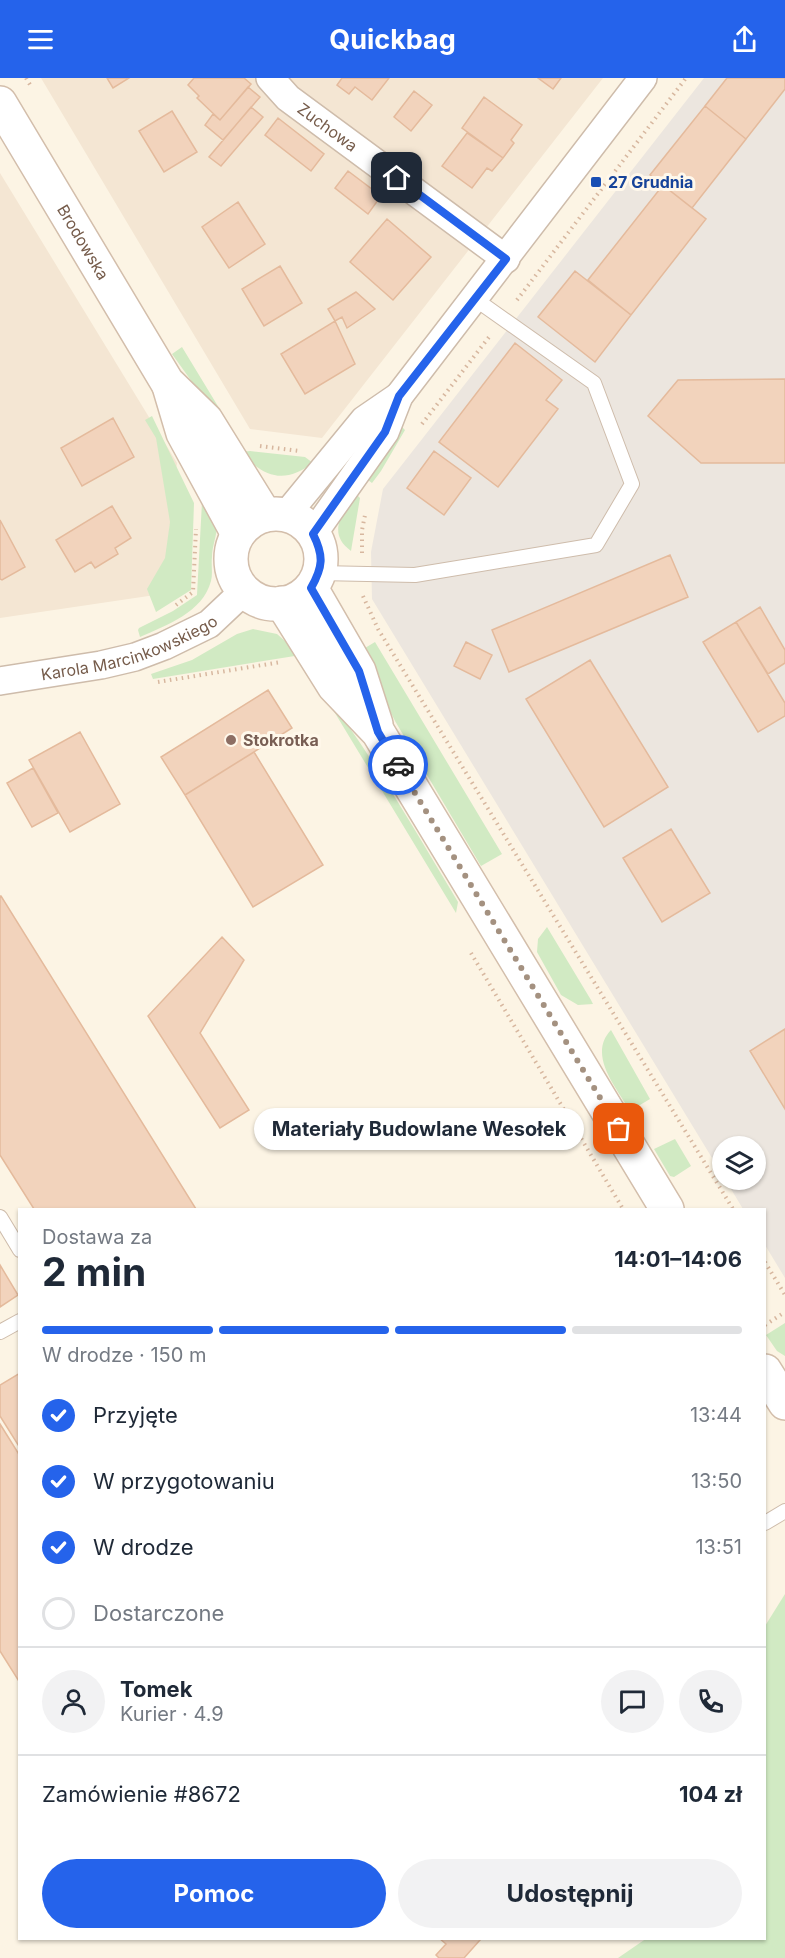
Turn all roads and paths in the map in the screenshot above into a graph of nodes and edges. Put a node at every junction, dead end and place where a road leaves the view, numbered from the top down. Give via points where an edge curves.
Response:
1 (270, 78) edge
2 (643, 78) edge
3 (686, 78) edge
4 (0, 103) edge
5 (506, 259) junction
6 (475, 299) junction
7 (503, 318) junction
8 (167, 382) junction
9 (399, 396) junction
10 (419, 428) dead end
11 (251, 445) dead end
12 (304, 451) dead end
13 (366, 511) dead end
14 (275, 516) junction
15 (196, 525) dead end
16 (238, 534) junction
17 (313, 534) junction
18 (362, 574) junction
19 (315, 580) junction
20 (244, 591) junction
21 (282, 603) junction
22 (173, 606) dead end
23 (288, 661) dead end
24 (0, 681) edge
25 (154, 683) dead end
26 (378, 732) junction
27 (465, 944) dead end
28 (622, 1208) edge
29 (666, 1208) edge
30 (732, 1208) edge
31 (0, 1217) edge
32 (18, 1247) edge
33 (766, 1264) edge
34 (785, 1295) edge
35 (785, 1312) edge
36 (18, 1322) edge
37 (766, 1324) edge
38 (0, 1332) edge
39 (766, 1373) edge
40 (785, 1403) edge
41 (785, 1511) edge
42 (766, 1522) edge

1 - 5 street, Zuchowa via 288,98
2 - 5 street
3 - 7 path
4 - 8 street, Brodowska
5 - 6 street
6 - 7 lane
6 - 9 street
7 - 10 path
7 - 18 lane via 594,383 632,484 596,545 415,575
8 - 14 street, Brodowska via 206,420
8 - 16 street, Brodowska via 183,433
9 - 14 street via 364,420
9 - 17 street via 385,432
11 - 12 path
13 - 18 path
14 - 16 street via 252,520
14 - 17 street via 293,517
15 - 22 path via 194,592
16 - 20 street via 231,553 233,573
17 - 19 street via 321,549
18 - 19 lane
18 - 30 path via 363,599 378,628
19 - 21 street via 298,597
19 - 26 street via 359,671
20 - 21 street via 264,603
20 - 24 street, Karola Marcinkowskiego via 209,624 135,657
21 - 26 street via 334,686
23 - 25 path
26 - 29 street
27 - 28 path
31 - 32 lane
33 - 34 path
35 - 37 path
36 - 38 lane
39 - 40 street
41 - 42 lane

